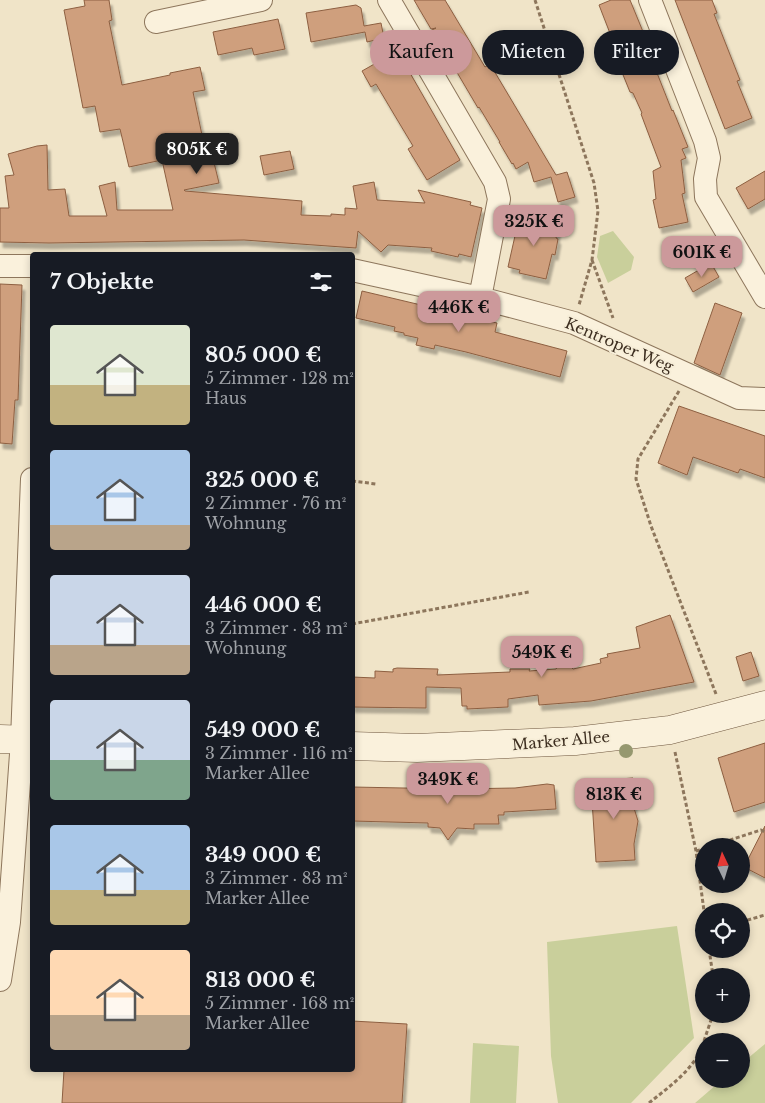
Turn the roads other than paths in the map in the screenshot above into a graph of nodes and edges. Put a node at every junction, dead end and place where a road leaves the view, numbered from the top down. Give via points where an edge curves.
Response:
1 (261, 0) edge
2 (389, 0) edge
3 (650, 0) edge
4 (156, 22) dead end
5 (0, 266) edge
6 (30, 266) edge
7 (355, 271) edge
8 (765, 297) edge
9 (480, 298) junction
10 (765, 399) edge
11 (30, 516) edge
12 (765, 705) edge
13 (18, 739) edge
14 (355, 746) edge
15 (0, 980) edge

1 - 4 street
2 - 9 street via 495,182 499,199
3 - 8 street via 710,158 705,179 706,197
5 - 6 street
7 - 9 street, Kentroper Weg
9 - 10 street, Kentroper Weg via 574,323 739,398
11 - 13 street
12 - 14 street, Marker Allee via 670,730 575,741 417,748
13 - 15 street via 9,922

